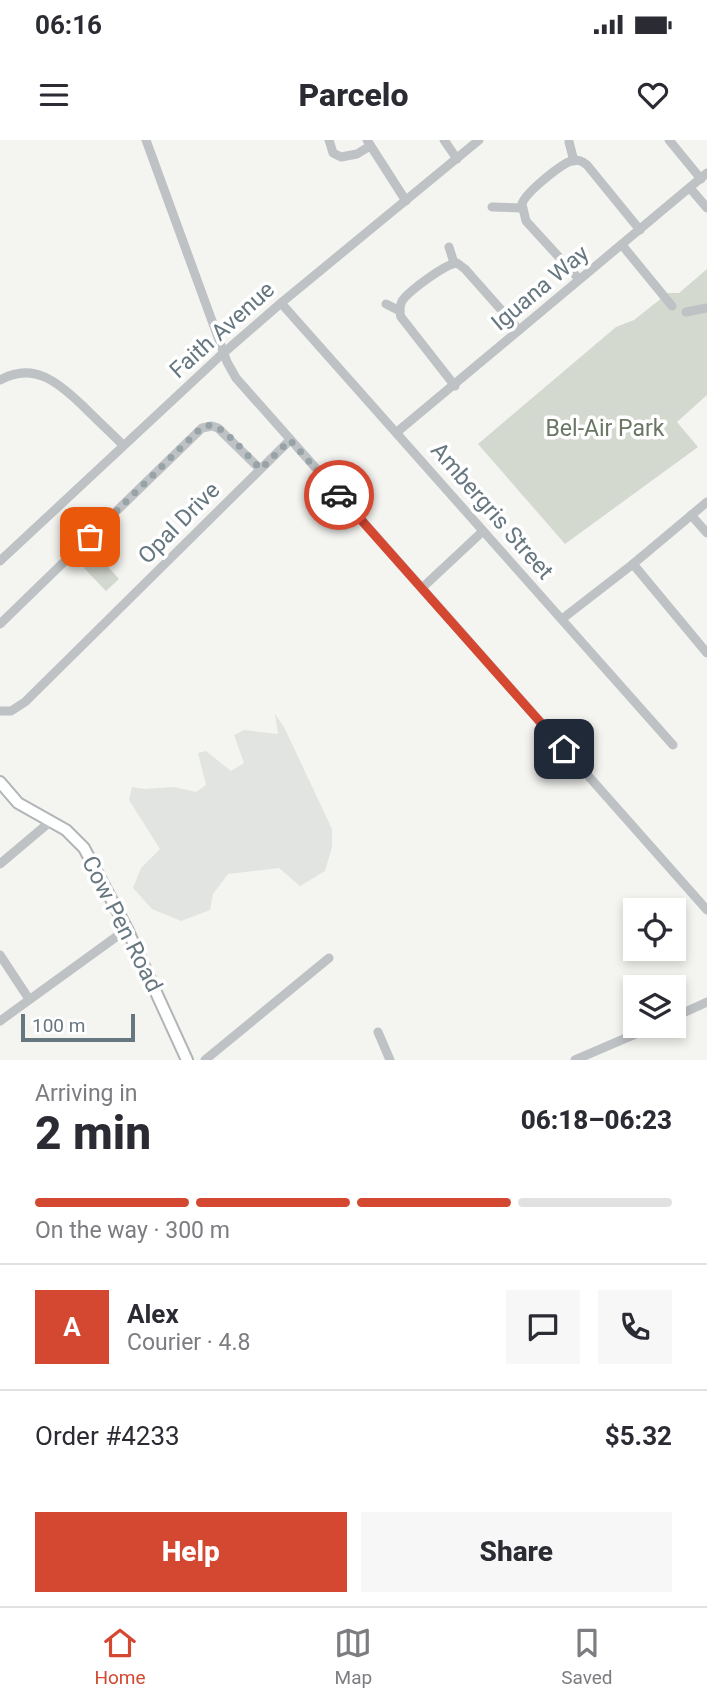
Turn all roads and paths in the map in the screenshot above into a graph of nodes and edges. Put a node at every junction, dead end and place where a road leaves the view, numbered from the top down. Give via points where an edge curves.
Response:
1 (146, 140) edge
2 (329, 140) edge
3 (444, 140) edge
4 (479, 140) edge
5 (669, 140) edge
6 (569, 142) dead end
7 (368, 143) edge
8 (457, 159) junction
9 (574, 161) junction
10 (704, 176) edge
11 (690, 188) junction
12 (406, 201) junction
13 (492, 207) dead end
14 (521, 208) junction
15 (707, 208) edge
16 (640, 230) junction
17 (622, 245) junction
18 (449, 247) dead end
19 (454, 263) junction
20 (579, 279) junction
21 (281, 303) junction
22 (386, 304) dead end
23 (672, 306) dead end
24 (707, 308) edge
25 (400, 311) junction
26 (686, 312) dead end
27 (519, 330) junction
28 (224, 353) junction
29 (0, 380) edge
30 (455, 386) junction
31 (397, 432) junction
32 (290, 440) junction
33 (123, 445) junction
34 (261, 469) junction
35 (707, 502) edge
36 (691, 514) junction
37 (483, 531) junction
38 (707, 533) edge
39 (0, 561) edge
40 (633, 564) junction
41 (422, 588) junction
42 (562, 619) junction
43 (0, 624) edge
44 (707, 653) edge
45 (0, 711) edge
46 (673, 745) dead end
47 (0, 782) edge
48 (51, 821) junction
49 (0, 864) edge
50 (707, 910) edge
51 (127, 929) junction
52 (0, 955) edge
53 (329, 958) dead end
54 (29, 999) junction
55 (707, 1002) edge
56 (686, 1012) edge
57 (0, 1021) edge
58 (378, 1032) dead end
59 (626, 1038) edge
60 (187, 1060) edge
61 (205, 1060) edge
62 (390, 1060) edge
63 (575, 1060) edge

1 - 28 street
2 - 7 street via 333,153 341,158 357,154
3 - 8 street
4 - 8 street, Faith Avenue
5 - 10 street
6 - 9 street
7 - 12 street
8 - 12 street, Faith Avenue
9 - 14 street via 527,194
9 - 16 street via 587,165
10 - 11 street, Iguana Way
11 - 15 street
11 - 16 street, Iguana Way
12 - 21 street, Faith Avenue
13 - 14 street
14 - 20 street via 526,221
16 - 17 street, Iguana Way
17 - 20 street, Iguana Way
17 - 23 street
18 - 19 street
19 - 25 street via 405,297
19 - 27 street via 463,267
20 - 27 street, Iguana Way
21 - 28 street, Faith Avenue
21 - 31 street, Ambergris Street
22 - 25 street
24 - 26 street
25 - 30 street
27 - 30 street, Iguana Way
28 - 32 street via 236,379
28 - 33 street, Faith Avenue
29 - 33 street via 25,372 55,381
30 - 31 street, Iguana Way
31 - 37 street, Ambergris Street
32 - 34 street, Opal Drive
32 - 41 street
33 - 39 street, Faith Avenue
34 - 43 street via 218,428 202,428
34 - 45 street, Opal Drive via 25,702 11,711
35 - 36 street
36 - 38 street
36 - 40 street
37 - 41 street
37 - 42 street, Ambergris Street
40 - 42 street
40 - 44 street
41 - 50 street
42 - 46 street, Ambergris Street
47 - 48 main road, Cow Pen Road via 18,803
48 - 49 street
48 - 51 main road, Cow Pen Road via 84,848
51 - 54 street
51 - 60 main road, Cow Pen Road
52 - 54 street
53 - 61 street
54 - 57 street
55 - 56 street
58 - 62 street
59 - 63 street

